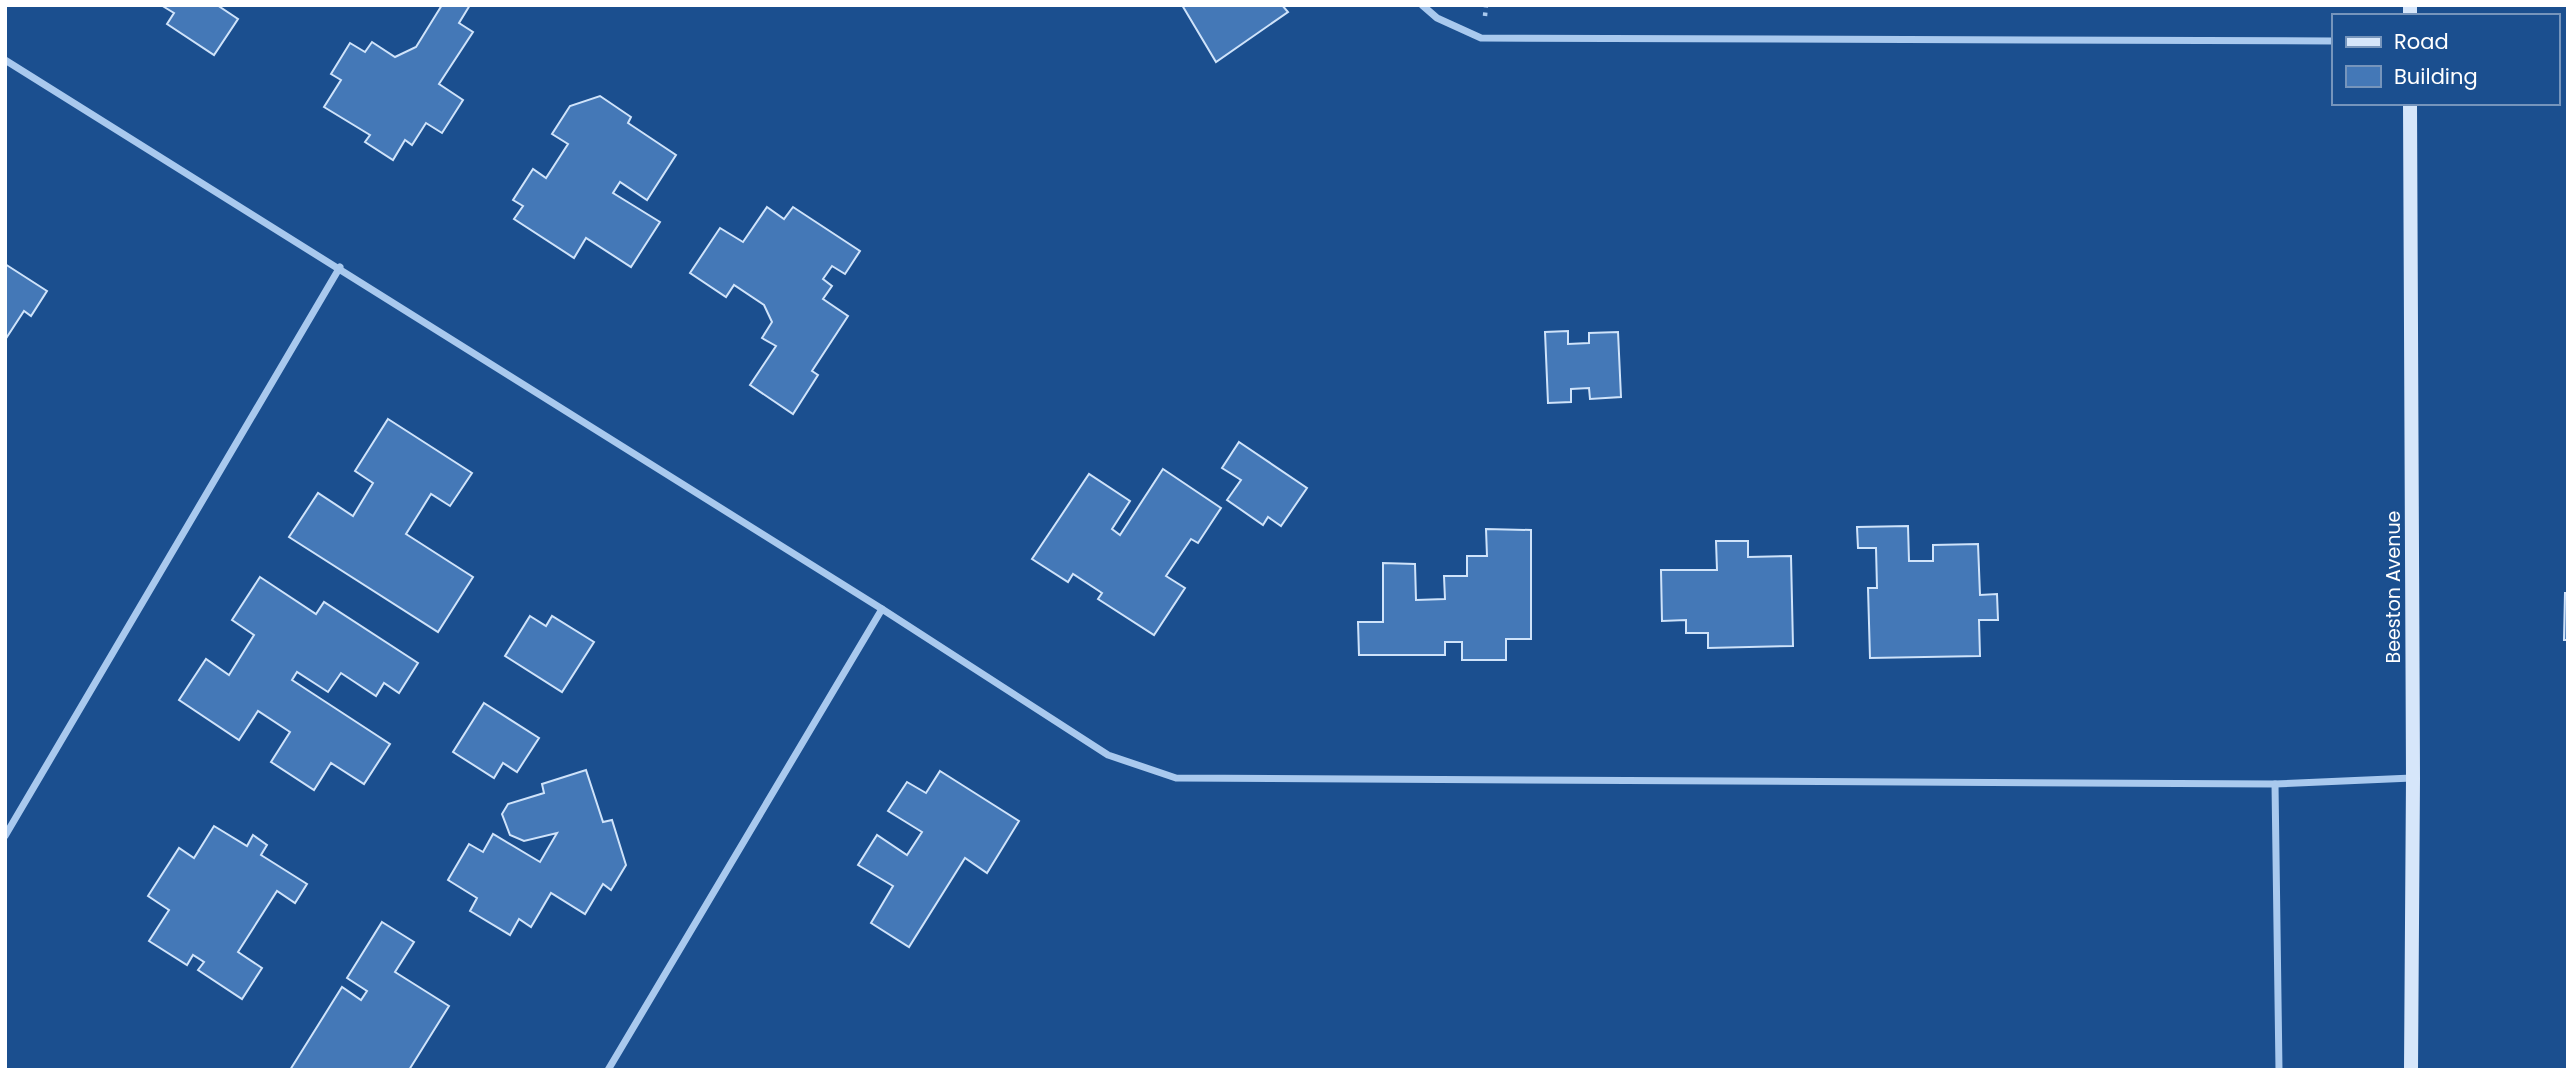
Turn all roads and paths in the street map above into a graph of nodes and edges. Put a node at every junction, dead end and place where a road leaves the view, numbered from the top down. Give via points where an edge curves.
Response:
1 (1422, 5) edge
2 (2332, 41) edge
3 (5, 60) edge
4 (2410, 105) edge
5 (340, 267) junction
6 (882, 609) junction
7 (2413, 778) junction
8 (2275, 784) junction
9 (5, 836) edge
10 (608, 1070) edge
11 (2279, 1070) edge
12 (2412, 1070) edge

1 - 2 street via 1437,18 1481,38
3 - 5 street
4 - 7 street, Beeston Avenue
5 - 6 street
5 - 9 street
6 - 8 street via 1108,755 1176,778
6 - 10 street
7 - 8 street
7 - 12 street, Beeston Avenue
8 - 11 street

